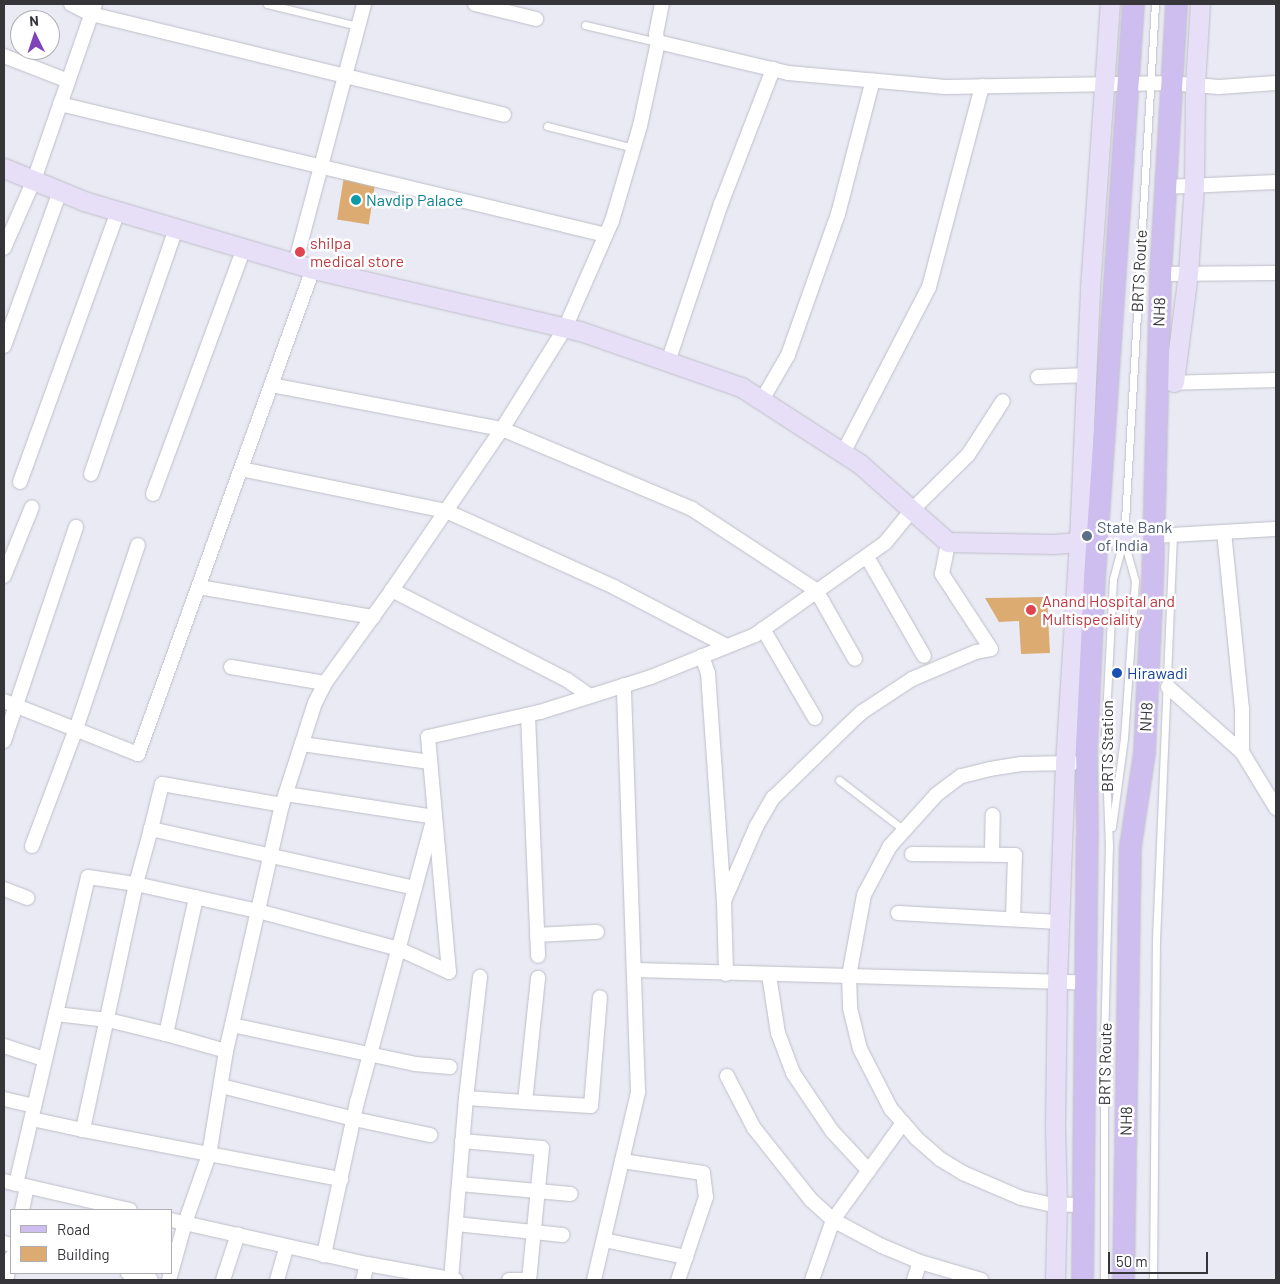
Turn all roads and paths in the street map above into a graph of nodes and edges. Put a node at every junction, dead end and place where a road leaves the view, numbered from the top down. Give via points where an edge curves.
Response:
1 (71, 4) edge
2 (267, 4) edge
3 (364, 4) edge
4 (475, 4) edge
5 (662, 4) edge
6 (1110, 4) edge
7 (1133, 4) edge
8 (1155, 4) edge
9 (1176, 4) edge
10 (1200, 4) edge
11 (93, 9) edge
12 (536, 19) dead end
13 (585, 25) dead end
14 (358, 26) junction
15 (658, 42) junction
16 (4, 56) edge
17 (773, 69) junction
18 (344, 76) junction
19 (873, 80) junction
20 (68, 81) junction
21 (1276, 83) edge
22 (1104, 84) junction
23 (1127, 84) junction
24 (1149, 84) junction
25 (1170, 84) junction
26 (1195, 85) junction
27 (982, 86) junction
28 (60, 104) junction
29 (504, 115) dead end
30 (547, 126) dead end
31 (634, 148) junction
32 (321, 167) junction
33 (4, 168) edge
34 (34, 180) junction
35 (1276, 182) edge
36 (1194, 185) junction
37 (1165, 187) junction
38 (60, 191) junction
39 (118, 211) junction
40 (176, 228) junction
41 (606, 235) junction
42 (4, 248) edge
43 (244, 248) junction
44 (304, 266) junction
45 (1188, 273) junction
46 (1276, 273) edge
47 (1160, 274) junction
48 (565, 328) junction
49 (4, 346) edge
50 (668, 362) junction
51 (1086, 375) junction
52 (1038, 377) dead end
53 (1276, 380) edge
54 (1165, 383) junction
55 (271, 385) junction
56 (762, 400) junction
57 (1003, 401) dead end
58 (502, 429) junction
59 (843, 453) junction
60 (241, 469) junction
61 (91, 474) dead end
62 (20, 482) dead end
63 (153, 494) dead end
64 (32, 507) dead end
65 (912, 510) junction
66 (446, 511) junction
67 (76, 526) dead end
68 (1276, 529) edge
69 (1224, 532) junction
70 (1163, 535) junction
71 (1124, 538) junction
72 (1088, 541) junction
73 (948, 542) junction
74 (138, 545) dead end
75 (867, 557) junction
76 (4, 576) edge
77 (199, 587) junction
78 (392, 590) junction
79 (816, 590) junction
80 (373, 617) junction
81 (763, 629) junction
82 (727, 646) junction
83 (702, 656) junction
84 (924, 656) dead end
85 (855, 659) dead end
86 (231, 667) dead end
87 (325, 683) junction
88 (624, 685) junction
89 (1168, 687) junction
90 (590, 696) junction
91 (10, 703) edge
92 (528, 715) junction
93 (815, 718) dead end
94 (76, 729) junction
95 (4, 740) edge
96 (302, 744) junction
97 (1242, 752) junction
98 (430, 762) junction
99 (1076, 763) junction
100 (839, 780) dead end
101 (284, 799) junction
102 (1276, 808) edge
103 (993, 815) dead end
104 (434, 817) junction
105 (151, 829) junction
106 (904, 830) junction
107 (32, 846) dead end
108 (1109, 847) junction
109 (912, 854) dead end
110 (992, 854) junction
111 (271, 856) junction
112 (136, 884) junction
113 (415, 888) junction
114 (4, 889) edge
115 (196, 897) junction
116 (27, 898) dead end
117 (724, 901) junction
118 (258, 911) junction
119 (898, 913) dead end
120 (1013, 919) junction
121 (1059, 922) junction
122 (597, 932) dead end
123 (537, 935) junction
124 (399, 949) junction
125 (538, 956) dead end
126 (634, 970) junction
127 (726, 974) junction
128 (769, 975) junction
129 (849, 976) junction
130 (480, 977) dead end
131 (538, 978) dead end
132 (1057, 982) junction
133 (1086, 983) junction
134 (600, 997) dead end
135 (56, 1014) junction
136 (108, 1020) junction
137 (232, 1024) junction
138 (166, 1034) junction
139 (4, 1046) edge
140 (226, 1051) junction
141 (370, 1054) junction
142 (44, 1059) junction
143 (450, 1067) dead end
144 (727, 1076) dead end
145 (221, 1086) junction
146 (466, 1098) junction
147 (4, 1100) edge
148 (525, 1102) junction
149 (33, 1112) junction
150 (354, 1119) junction
151 (903, 1123) junction
152 (83, 1130) junction
153 (430, 1135) dead end
154 (462, 1141) junction
155 (209, 1155) junction
156 (622, 1161) junction
157 (869, 1171) junction
158 (341, 1178) junction
159 (16, 1184) edge
160 (459, 1184) junction
161 (537, 1191) junction
162 (570, 1194) dead end
163 (1058, 1204) junction
164 (1083, 1205) junction
165 (22, 1209) edge
166 (126, 1209) edge
167 (172, 1220) edge
168 (833, 1220) junction
169 (185, 1223) junction
170 (456, 1224) junction
171 (534, 1232) junction
172 (238, 1234) junction
173 (562, 1235) dead end
174 (604, 1240) junction
175 (287, 1246) junction
176 (324, 1255) junction
177 (686, 1257) junction
178 (10, 1262) edge
179 (920, 1262) junction
180 (367, 1264) junction
181 (172, 1269) edge
182 (131, 1274) edge
183 (6, 1280) edge
184 (151, 1280) edge
185 (223, 1280) edge
186 (277, 1280) edge
187 (362, 1280) edge
188 (451, 1280) edge
189 (456, 1280) edge
190 (509, 1280) edge
191 (594, 1280) edge
192 (678, 1280) edge
193 (812, 1280) edge
194 (914, 1280) edge
195 (981, 1280) edge
196 (1055, 1280) edge
197 (1082, 1280) edge
198 (1104, 1280) edge
199 (1123, 1280) edge
200 (1153, 1280) edge

1 - 11 street
2 - 14 lane
3 - 14 street
4 - 12 street
5 - 15 street via 656,34
6 - 22 street
7 - 23 main road
8 - 24 lane, BRTS Route
9 - 25 main road, NH8
10 - 26 street
11 - 18 street
11 - 20 street
13 - 15 lane
14 - 18 street
15 - 17 street
15 - 31 street
16 - 20 street
17 - 19 street
17 - 50 street via 721,204
18 - 29 street
18 - 32 street
19 - 27 street via 945,87
19 - 56 street via 838,214 788,355
20 - 28 street
21 - 26 street via 1219,87
22 - 23 street
22 - 27 street
22 - 51 street
23 - 24 street
23 - 72 main road
24 - 25 street
24 - 71 lane, BRTS Route
25 - 26 street
25 - 37 main road, NH8
26 - 36 street
27 - 59 street via 928,287
28 - 32 street
28 - 34 street
30 - 31 lane
31 - 41 street
32 - 41 street
32 - 44 street
33 - 34 street
34 - 38 street
34 - 42 street
35 - 36 street
36 - 37 street
36 - 45 street
37 - 47 main road, NH8
38 - 39 street
38 - 49 street
39 - 40 street
39 - 62 street
40 - 43 street
40 - 61 street
41 - 48 street
43 - 44 street
43 - 63 street
44 - 48 street
44 - 55 street
45 - 46 street
45 - 47 street
45 - 54 street
47 - 54 main road, NH8
48 - 50 street
48 - 58 street
50 - 56 street via 741,387
51 - 52 street
51 - 72 street
53 - 54 street
54 - 70 main road, NH8
55 - 58 street
55 - 60 street
56 - 59 street
57 - 65 street via 968,454
58 - 66 street
58 - 79 street via 692,509
59 - 65 street
60 - 66 street
60 - 77 street
64 - 76 street
65 - 73 street
65 - 75 street via 885,543
66 - 78 street
66 - 82 street via 614,587
67 - 91 street
68 - 69 street
69 - 70 street
69 - 97 street via 1242,708
70 - 71 street
70 - 89 lane
70 - 199 main road, NH8 via 1144,752 1130,846
71 - 72 street
71 - 108 lane, BRTS Station via 1113,579 1105,736
71 - 108 lane, BRTS Station via 1135,581 1124,738
72 - 73 street via 1054,544
72 - 99 main road
73 - 117 street via 942,574 992,648 912,679 862,712 847,726 773,798 756,827
74 - 94 street
75 - 79 street
75 - 84 street
77 - 80 street
77 - 94 street via 138,754
78 - 80 street
78 - 90 street via 567,680
79 - 81 street
79 - 85 street
80 - 87 street
81 - 82 street
81 - 93 street
82 - 83 street
83 - 88 street
83 - 117 street via 708,673
86 - 87 street
87 - 96 street
88 - 90 street
88 - 126 street
89 - 97 street
89 - 200 lane via 1156,940
90 - 92 street
91 - 94 street
91 - 95 street
92 - 98 street via 428,737
92 - 123 street
94 - 107 street
96 - 98 street
96 - 101 street
97 - 102 street
98 - 104 street
99 - 106 street via 1021,764 961,776 936,795
99 - 121 street
99 - 133 main road
100 - 106 lane
101 - 104 street
101 - 105 street via 162,784
101 - 111 street
103 - 110 street
104 - 113 street
104 - 124 street via 449,972
105 - 111 street
105 - 112 street
106 - 129 street via 881,860 864,896
108 - 198 lane, BRTS Route via 1104,1047
109 - 110 street
110 - 120 street via 1015,855
111 - 113 street
111 - 118 street
112 - 115 street
112 - 135 street via 88,877
112 - 136 street
113 - 124 street
114 - 116 street
115 - 118 street
115 - 138 street
117 - 127 street
118 - 124 street
118 - 137 street
119 - 120 street
120 - 121 street
121 - 132 street
122 - 123 street
123 - 125 street
124 - 141 street
126 - 127 street
126 - 156 street via 638,1092
127 - 128 street
128 - 129 street
128 - 157 street via 778,1034 793,1073 832,1132
129 - 132 street
129 - 151 street via 850,1008 860,1049 891,1109
130 - 146 street
131 - 148 street
132 - 133 street
132 - 163 street via 1055,1124
133 - 164 main road
134 - 148 street via 591,1106
135 - 136 street
135 - 142 street
136 - 138 street
136 - 152 street
137 - 140 street
137 - 141 street
138 - 140 street
139 - 142 street
140 - 145 street
141 - 143 street via 415,1064
141 - 150 street
142 - 149 street
144 - 168 street via 754,1128 811,1200
145 - 150 street
145 - 155 street
146 - 148 street
146 - 154 street
147 - 149 street
149 - 152 street
149 - 159 street
150 - 153 street
150 - 158 street
151 - 157 street
151 - 163 street via 940,1159 963,1173 1021,1198
152 - 155 street
154 - 160 street
154 - 161 street via 542,1148
155 - 158 street
155 - 169 street
156 - 174 street
156 - 177 street via 702,1172 706,1197
157 - 168 street
158 - 176 street
159 - 165 street
159 - 166 street
160 - 161 street
160 - 170 street
161 - 162 street
161 - 171 street
163 - 164 street
163 - 196 street
164 - 197 main road
167 - 169 street
168 - 179 street
168 - 193 street
169 - 172 street
169 - 181 street
170 - 171 street
170 - 188 street
171 - 173 street
171 - 190 street via 529,1280
172 - 175 street
172 - 185 street
174 - 177 street
174 - 191 street
175 - 176 street
175 - 186 street
176 - 180 street
177 - 192 street
178 - 183 street
179 - 194 street
179 - 195 street
180 - 187 street
180 - 188 street
182 - 184 street
188 - 189 street

